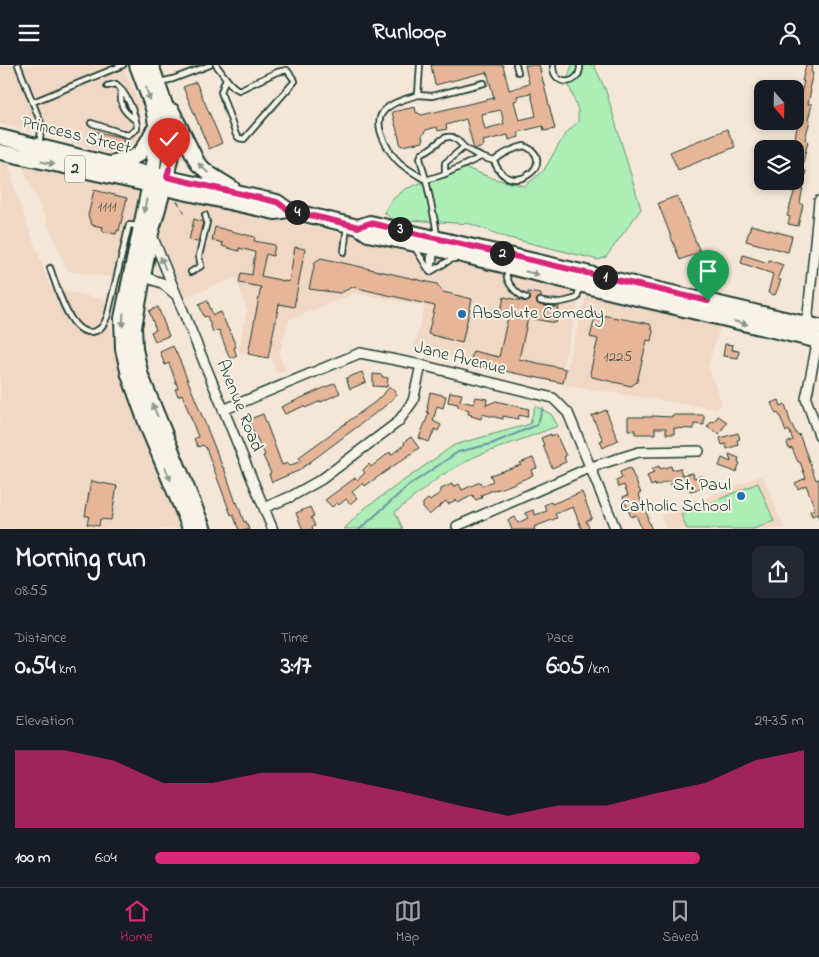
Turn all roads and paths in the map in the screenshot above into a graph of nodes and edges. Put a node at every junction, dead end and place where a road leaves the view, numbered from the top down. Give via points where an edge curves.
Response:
1 (18, 65) edge
2 (123, 65) edge
3 (137, 65) edge
4 (210, 65) edge
5 (216, 65) edge
6 (420, 65) edge
7 (516, 65) edge
8 (553, 65) edge
9 (580, 65) edge
10 (518, 72) dead end
11 (156, 75) edge
12 (226, 78) junction
13 (484, 83) dead end
14 (108, 86) dead end
15 (121, 89) junction
16 (418, 95) junction
17 (33, 102) junction
18 (136, 121) junction
19 (91, 123) dead end
20 (156, 124) junction
21 (0, 137) edge
22 (38, 145) junction
23 (464, 147) junction
24 (0, 152) edge
25 (481, 157) junction
26 (494, 161) junction
27 (106, 163) junction
28 (445, 174) junction
29 (151, 180) junction
30 (426, 180) junction
31 (165, 182) junction
32 (244, 195) junction
33 (176, 200) dead end
34 (819, 201) edge
35 (288, 210) junction
36 (185, 213) dead end
37 (205, 215) dead end
38 (352, 225) junction
39 (146, 230) junction
40 (410, 243) junction
41 (435, 243) junction
42 (344, 252) dead end
43 (467, 256) junction
44 (508, 266) junction
45 (50, 268) dead end
46 (131, 272) junction
47 (191, 272) dead end
48 (430, 272) junction
49 (583, 278) junction
50 (176, 294) junction
51 (527, 298) dead end
52 (540, 301) dead end
53 (816, 333) edge
54 (421, 365) junction
55 (223, 410) junction
56 (815, 417) edge
57 (819, 435) edge
58 (699, 451) dead end
59 (591, 467) junction
60 (264, 508) junction
61 (458, 526) dead end
62 (191, 529) edge
63 (204, 529) edge
64 (273, 529) edge
65 (616, 529) edge

1 - 17 lane
2 - 17 lane
3 -> 20 main road
4 - 11 lane via 173,79
5 - 12 lane
6 - 16 lane
7 - 10 lane
8 - 9 lane via 554,75 566,82 578,76
11 - 31 main road via 171,133 171,155
32 -> 11 main road via 198,164
12 - 12 lane via 239,90 277,72 287,71 295,81 244,139 236,135 221,92
13 - 16 lane via 432,96
14 - 15 lane via 116,84
15 - 18 lane
15 - 18 lane via 122,107
16 - 30 lane via 389,106 379,121 393,155
17 - 22 lane via 42,126
18 - 19 lane via 137,129 128,135
20 - 27 main road via 145,149 133,159
20 - 29 main road
21 - 22 main road, Princess Street / 2
22 - 27 main road, Princess Street / 2
23 - 25 lane
23 - 28 lane via 445,163
23 - 30 lane via 461,141 448,137 422,153 420,158
24 -> 29 main road, Princess Street / 2
25 - 26 lane
25 - 28 lane
26 - 26 lane via 497,170 513,179 531,175 537,162 531,149 524,146 514,148
27 - 29 main road, Princess Street / 2
28 - 30 lane
29 - 31 main road, Princess Street / 2
29 -> 39 main road
30 - 41 lane via 435,222
31 - 32 main road, Princess Street / 2
31 - 35 main road, Princess Street / 2 via 275,212
31 - 39 main road
32 - 35 main road, Princess Street / 2 via 277,202
33 - 36 path
34 - 53 street via 808,314
35 - 38 main road, Princess Street / 2
37 - 47 lane via 207,222 199,256 201,266
38 - 40 main road, Princess Street / 2 via 368,235
38 - 41 main road, Princess Street / 2 via 370,223
38 - 42 lane
39 - 46 main road
50 -> 39 street, Avenue Road
40 - 41 main road, Princess Street / 2
40 - 48 lane
41 - 43 main road, Princess Street / 2
41 - 48 lane via 430,257
41 - 49 main road, Princess Street / 2
43 - 44 main road, Princess Street / 2
43 - 48 lane via 450,260
44 -> 49 main road, Princess Street / 2
44 - 51 lane via 509,283
45 - 46 lane via 70,319 81,331 89,333 104,323
46 - 50 street via 162,283
46 -> 62 main road via 122,318 123,349 129,375
63 -> 46 main road via 141,375 135,349
49 - 52 lane via 577,298 562,303
49 - 53 main road, Princess Street / 2
50 - 55 street, Avenue Road
53 - 56 street via 806,399
54 - 55 street, Jane Avenue via 360,353
54 - 59 street, Jane Avenue via 553,398 568,413
54 - 60 street via 412,401 398,422 322,479
55 - 60 street, Avenue Road
56 - 57 street
58 - 59 street via 639,451
59 - 61 street
59 - 65 street, Jane Avenue
60 - 64 street, Avenue Road

